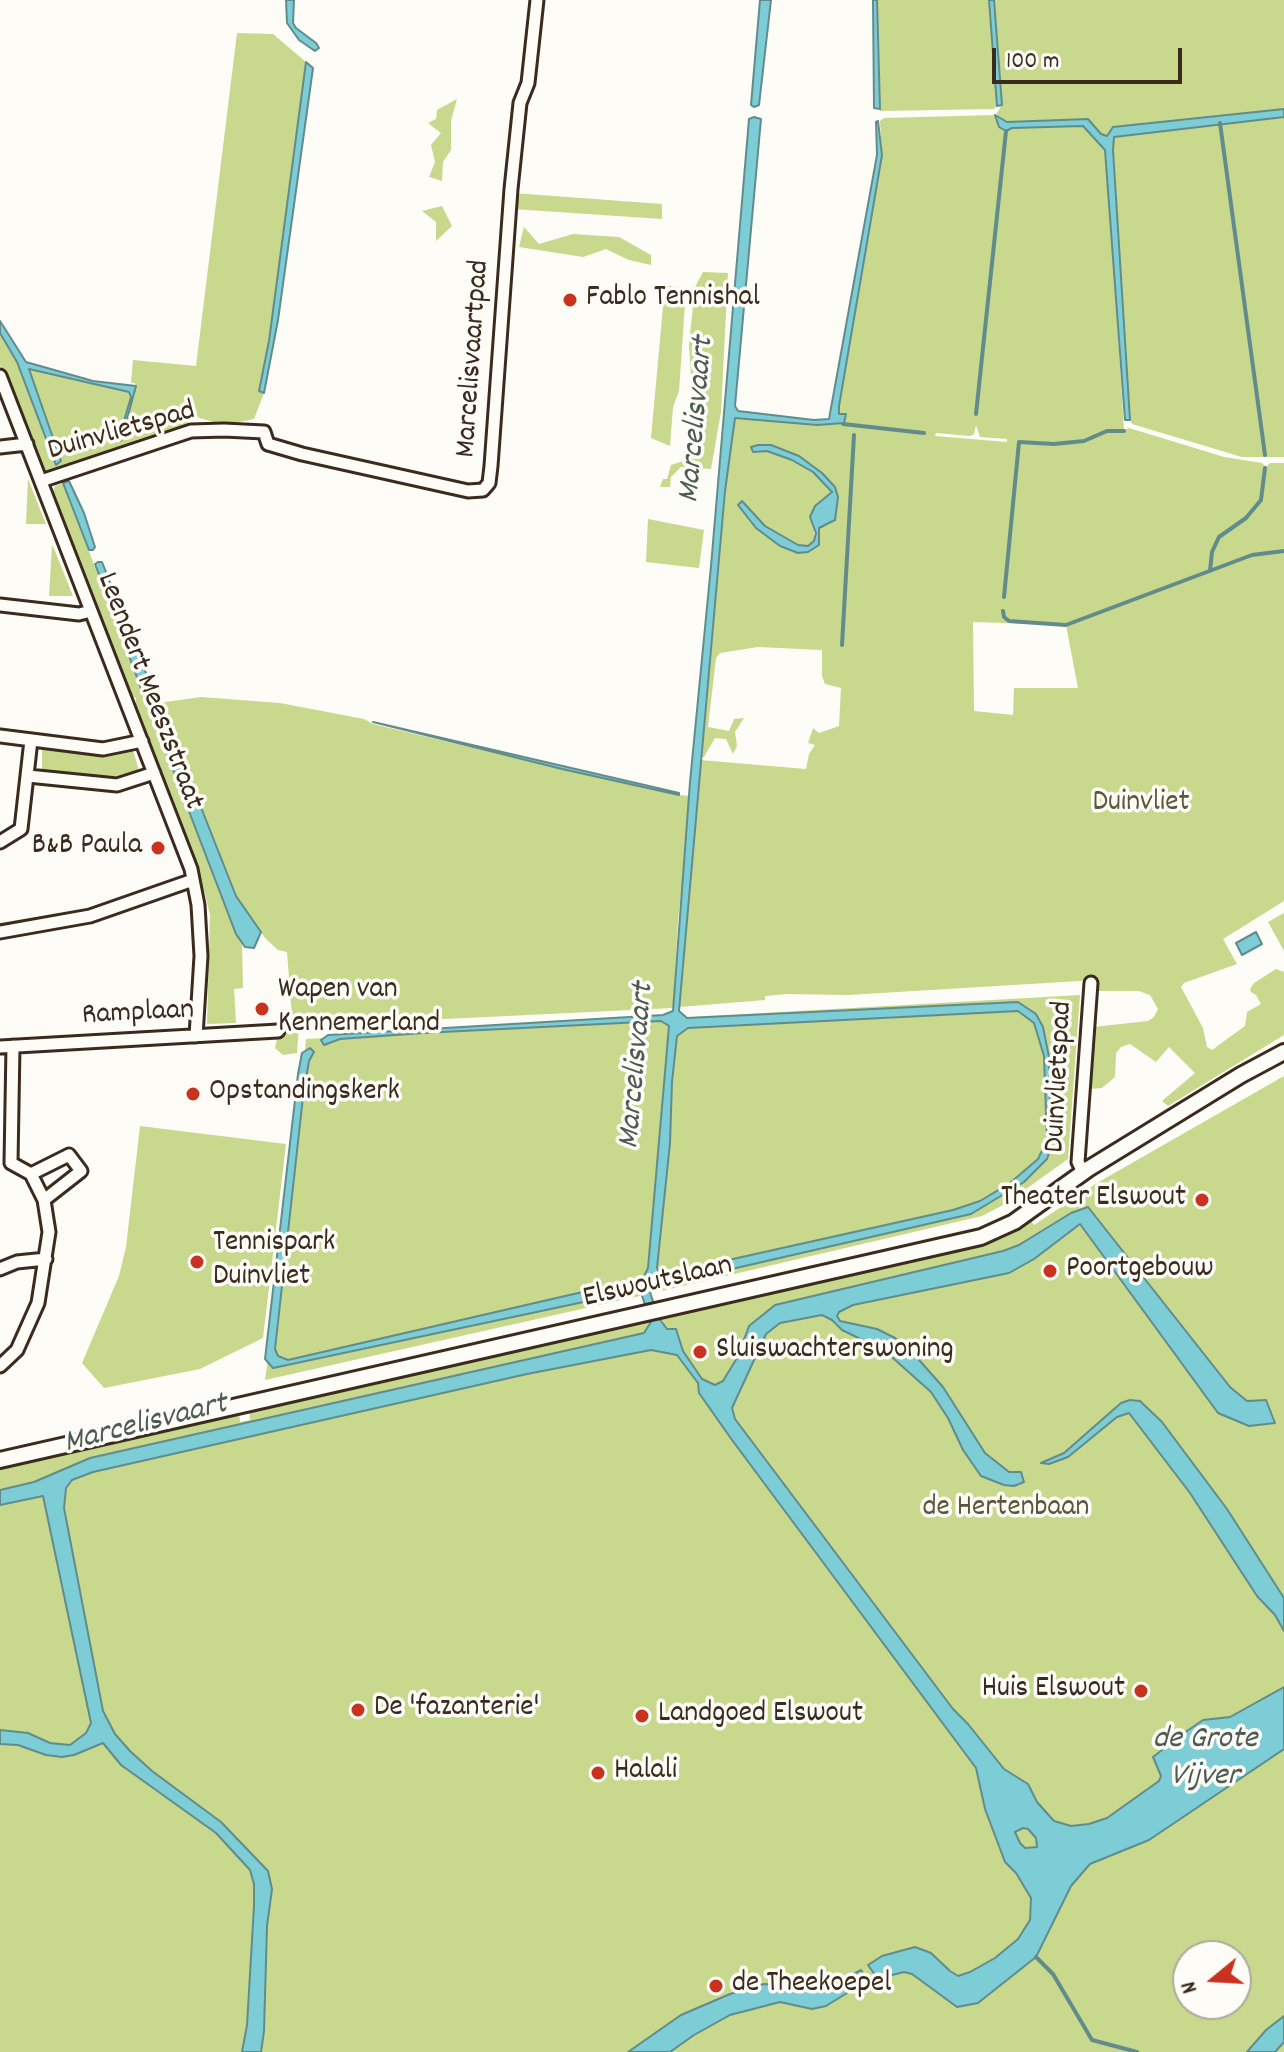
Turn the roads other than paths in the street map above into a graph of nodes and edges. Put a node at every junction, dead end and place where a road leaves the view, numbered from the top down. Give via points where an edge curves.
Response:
1 (537, 0) edge
2 (0, 376) edge
3 (264, 432) joint
4 (27, 444) junction
5 (0, 447) edge
6 (41, 481) junction
7 (0, 605) edge
8 (91, 611) junction
9 (0, 736) edge
10 (31, 740) junction
11 (142, 741) junction
12 (154, 773) junction
13 (28, 776) junction
14 (0, 842) edge
15 (193, 880) junction
16 (0, 932) edge
17 (1091, 983) dead end
18 (278, 1031) dead end
19 (196, 1036) junction
20 (13, 1046) junction
21 (0, 1047) edge
22 (1284, 1052) edge
23 (6, 1164) edge
24 (1083, 1172) junction
25 (31, 1174) junction
26 (44, 1200) junction
27 (46, 1259) junction
28 (0, 1269) edge
29 (0, 1366) edge
30 (0, 1460) edge

1 - 3 street, Marcelisvaartpad via 511,189 489,483 483,490 468,491 368,470 268,444
2 - 4 street, Leendert Meeszstraat
3 - 6 street, Duinvlietspad via 191,431
4 - 5 street
4 - 6 street, Leendert Meeszstraat
6 - 8 street, Leendert Meeszstraat
7 - 8 street
8 - 11 street, Leendert Meeszstraat
9 - 10 street
10 - 11 street via 103,749
10 - 13 street
11 - 12 street, Leendert Meeszstraat
12 - 13 street via 117,785
12 - 15 street, Leendert Meeszstraat
13 - 14 street via 21,829
15 - 16 street via 90,916
15 - 19 street, Leendert Meeszstraat via 201,956
17 - 24 street, Duinvlietspad via 1078,1162
18 - 19 street, Ramplaan
19 - 20 street, Ramplaan
20 - 21 street, Ramplaan
20 - 23 street
22 - 24 street, Elswoutslaan
23 - 25 street
24 - 30 street, Elswoutslaan via 1032,1210 981,1237
25 - 26 street
25 - 26 street via 69,1155 81,1171
26 - 27 street
27 - 28 street
27 - 29 street via 38,1303 17,1350

